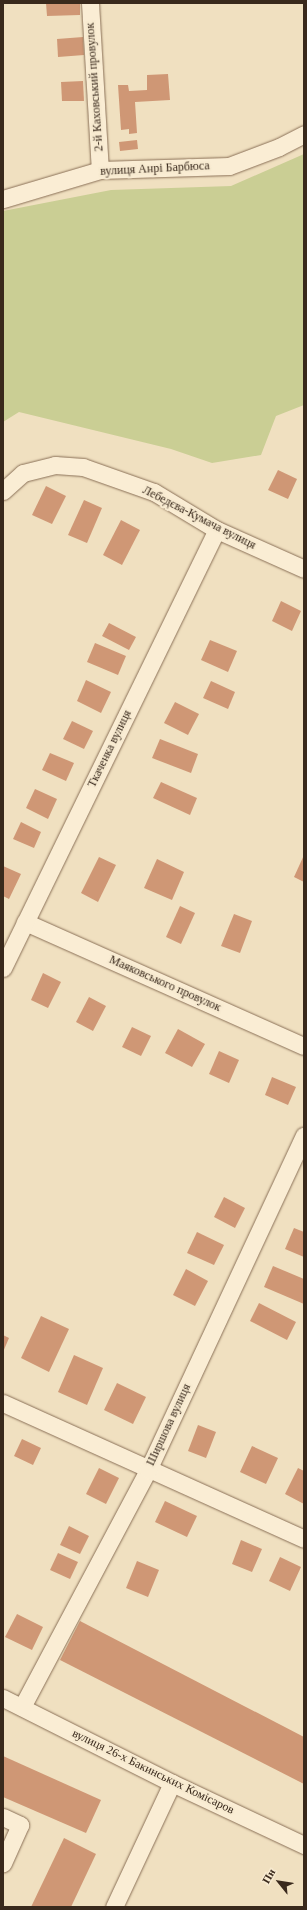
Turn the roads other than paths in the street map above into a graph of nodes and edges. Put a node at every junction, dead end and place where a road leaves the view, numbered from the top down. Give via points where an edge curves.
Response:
1 (90, 3) edge
2 (304, 134) edge
3 (100, 170) junction
4 (3, 199) edge
5 (3, 491) edge
6 (217, 530) junction
7 (304, 569) edge
8 (26, 922) junction
9 (3, 968) edge
10 (304, 1046) edge
11 (304, 1136) edge
12 (3, 1403) edge
13 (148, 1470) junction
14 (304, 1539) edge
15 (3, 1698) edge
16 (22, 1707) junction
17 (172, 1783) junction
18 (3, 1818) edge
19 (304, 1845) edge
20 (3, 1863) edge
21 (114, 1907) edge

1 - 3 street, 2-й Каховський провулок
2 - 3 street, вулиця Анрі Барбюса via 279,147 229,166
3 - 4 street, вулиця Анрі Барбюса
5 - 6 street, Лебедєва-Кумача вулиця via 23,474 55,465 83,467 154,492
6 - 7 street, Лебедєва-Кумача вулиця
6 - 8 street, Ткаченка вулиця
8 - 9 street, Ткаченка вулиця
8 - 10 street, Маяковського провулок
11 - 13 street, Ширшова вулиця
12 - 13 street
13 - 14 street
13 - 16 street, Ширшова вулиця
15 - 16 street, вулиця 26-х Бакинських Комісаров
16 - 17 street, вулиця 26-х Бакинських Комісаров
17 - 19 street, вулиця 26-х Бакинських Комісаров
17 - 21 street
18 - 20 street via 20,1825

